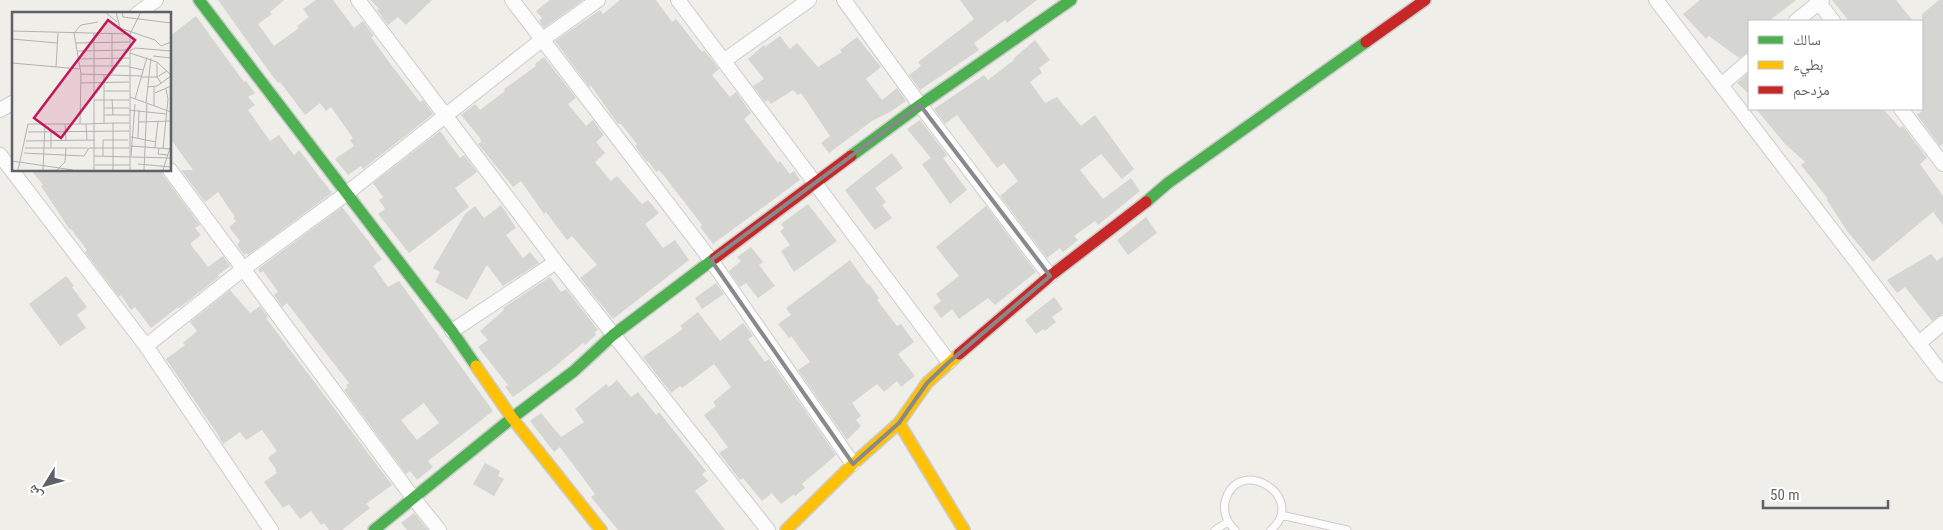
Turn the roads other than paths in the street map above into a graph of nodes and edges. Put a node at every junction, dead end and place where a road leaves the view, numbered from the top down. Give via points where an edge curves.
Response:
1 (156, 0) edge
2 (200, 0) edge
3 (358, 0) edge
4 (512, 0) edge
5 (598, 0) edge
6 (678, 0) edge
7 (809, 0) edge
8 (844, 0) edge
9 (1071, 0) edge
10 (1425, 0) edge
11 (1656, 0) edge
12 (1819, 1) edge
13 (140, 12) edge
14 (1797, 20) edge
15 (1833, 20) edge
16 (543, 39) junction
17 (725, 60) junction
18 (1748, 62) edge
19 (1721, 85) junction
20 (12, 103) edge
21 (920, 105) junction
22 (0, 110) edge
23 (1902, 110) edge
24 (445, 114) junction
25 (0, 155) edge
26 (1943, 164) edge
27 (12, 171) edge
28 (12, 171) edge
29 (171, 171) edge
30 (816, 185) junction
31 (347, 192) junction
32 (711, 260) junction
33 (556, 262) junction
34 (243, 269) junction
35 (1050, 276) junction
36 (1943, 323) edge
37 (452, 331) junction
38 (613, 335) junction
39 (1919, 343) junction
40 (146, 346) junction
41 (949, 362) junction
42 (1943, 375) edge
43 (512, 418) junction
44 (899, 423) junction
45 (853, 464) junction
46 (414, 499) junction
47 (1280, 514) junction
48 (1228, 522) junction
49 (271, 530) edge
50 (374, 530) edge
51 (439, 530) edge
52 (601, 530) edge
53 (768, 530) edge
54 (786, 530) edge
55 (964, 530) edge
56 (1215, 530) edge
57 (1235, 530) edge
58 (1271, 530) edge
59 (1347, 530) edge

1 - 13 street
2 - 31 street
3 - 24 street
4 - 16 street
5 - 16 street
6 - 17 street
7 - 17 street
8 - 21 street
9 - 21 street
10 - 35 street via 1168,183 1128,218
11 - 19 street
12 - 14 street
12 - 15 street
16 - 24 street
16 - 32 street
17 - 30 street
18 - 19 street
19 - 39 street
20 - 22 street
21 - 30 street
21 - 35 street
23 - 26 street
24 - 31 street
24 - 33 street
25 - 28 street
27 - 40 street
29 - 34 street
30 - 32 street
30 - 41 street
31 - 34 street
31 - 37 street
32 - 38 street
32 - 45 street
33 - 37 street
33 - 38 street
34 - 40 street
34 - 46 street
35 - 41 street
36 - 39 street
37 - 43 street
38 - 43 street via 574,371
38 - 53 street
39 - 42 street
40 - 49 street
41 - 44 street via 927,383
43 - 46 street
43 - 52 street
44 - 45 street
44 - 55 street
45 - 54 street
46 - 50 street
46 - 51 street
47 - 48 lane via 1280,499 1271,486 1249,480 1234,487 1226,499 1224,507
47 - 58 lane
47 - 59 lane
48 - 56 lane
48 - 57 lane

